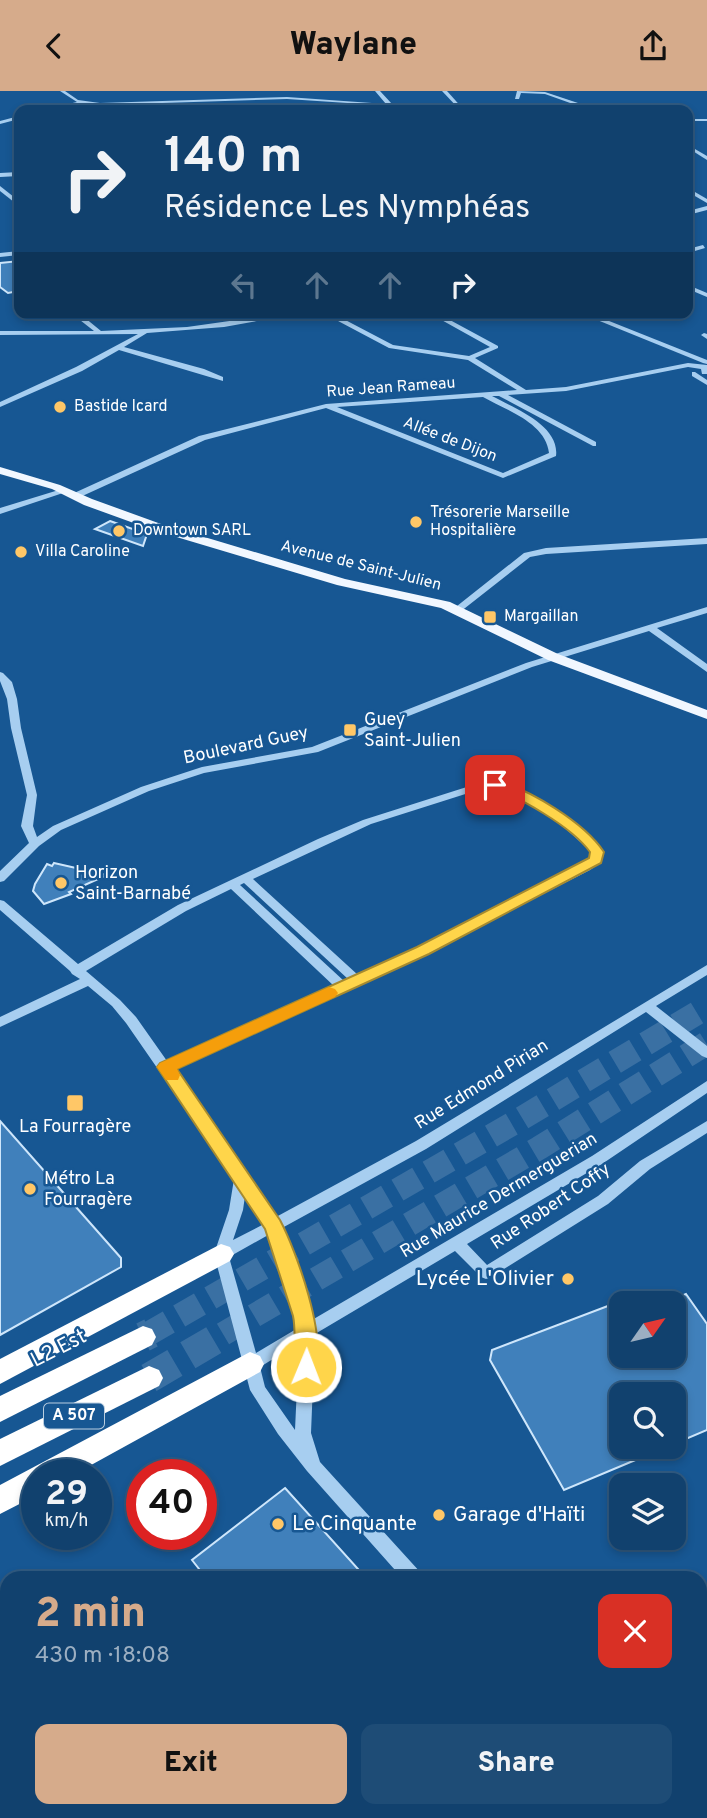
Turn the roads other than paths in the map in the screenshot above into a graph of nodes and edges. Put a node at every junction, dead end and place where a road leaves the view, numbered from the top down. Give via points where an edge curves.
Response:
1 (62, 91) edge
2 (73, 91) edge
3 (122, 91) edge
4 (281, 91) edge
5 (377, 91) edge
6 (444, 91) edge
7 (287, 98) junction
8 (517, 98) dead end
9 (84, 103) junction
10 (123, 103) junction
11 (100, 104) joint
12 (73, 105) edge
13 (378, 105) edge
14 (390, 105) edge
15 (457, 105) edge
16 (574, 105) edge
17 (0, 188) edge
18 (14, 200) edge
19 (703, 247) dead end
20 (693, 250) edge
21 (82, 319) edge
22 (266, 319) edge
23 (337, 319) edge
24 (443, 319) edge
25 (598, 319) edge
26 (98, 331) junction
27 (146, 331) junction
28 (0, 333) edge
29 (117, 347) junction
30 (470, 358) junction
31 (706, 362) edge
32 (693, 365) junction
33 (682, 368) junction
34 (706, 372) edge
35 (695, 374) junction
36 (220, 379) dead end
37 (707, 383) edge
38 (527, 393) junction
39 (502, 395) junction
40 (486, 396) junction
41 (0, 405) edge
42 (326, 406) junction
43 (593, 444) dead end
44 (0, 470) edge
45 (70, 493) junction
46 (0, 511) edge
47 (707, 541) edge
48 (457, 610) junction
49 (707, 610) edge
50 (651, 628) junction
51 (553, 657) junction
52 (707, 669) edge
53 (0, 675) edge
54 (707, 715) edge
55 (35, 844) junction
56 (0, 878) edge
57 (245, 878) junction
58 (232, 884) junction
59 (0, 904) edge
60 (707, 969) edge
61 (76, 971) junction
62 (89, 981) junction
63 (357, 981) junction
64 (343, 987) junction
65 (647, 1006) junction
66 (0, 1022) edge
67 (707, 1053) edge
68 (166, 1067) junction
69 (707, 1086) edge
70 (707, 1126) edge
71 (241, 1177) junction
72 (273, 1225) junction
73 (458, 1244) junction
74 (221, 1254) junction
75 (307, 1331) junction
76 (143, 1338) tunnel mouth
77 (250, 1364) junction
78 (0, 1372) edge
79 (149, 1378) tunnel mouth
80 (0, 1410) edge
81 (0, 1453) edge
82 (75, 1459) edge
83 (313, 1466) junction
84 (21, 1489) edge
85 (0, 1500) edge
86 (408, 1571) edge

1 - 2 street
1 - 9 street
3 - 10 street
4 - 7 street
5 - 14 street
6 - 15 street
7 - 10 street
7 - 13 street
8 - 16 street via 519,92 545,93
9 - 11 street
9 - 12 street
10 - 11 street
17 - 18 street
19 - 20 street
21 - 26 street
22 - 27 street
23 - 30 street via 391,347
24 - 30 street via 496,347
25 - 31 street
26 - 27 street
26 - 28 street
27 - 29 street
29 - 36 street
29 - 41 street
30 - 38 street
31 - 32 street
32 - 33 street
32 - 34 street
33 - 35 street
33 - 38 street, Rue Jean Rameau
34 - 35 street
35 - 37 street
38 - 39 street, Rue Jean Rameau
39 - 40 street, Rue Jean Rameau
39 - 43 street
40 - 42 street, Rue Jean Rameau
40 - 42 street, Allée de Dijon via 538,426 553,445 553,454 503,476
42 - 45 street, Rue Jean Rameau via 194,440
44 - 45 main road, Avenue de Saint-Julien
45 - 46 street, Rue Jean Rameau
45 - 48 main road, Avenue de Saint-Julien via 166,530
47 - 48 street via 527,555
48 - 51 main road, Avenue de Saint-Julien
49 - 50 street, Boulevard Guey
50 - 51 street, Boulevard Guey
50 - 52 street
51 - 54 main road, Avenue de Saint-Julien
51 - 55 street, Boulevard Guey via 314,750 202,770 145,789 57,828
53 - 55 street via 12,699 32,795 27,826
55 - 56 street, Boulevard Guey
57 - 58 street
57 - 63 street
57 - 63 street via 367,822 495,785 518,792 565,823 597,852 596,860 586,867
58 - 61 street
58 - 64 street
59 - 61 street
60 - 65 street, Rue Edmond Pirian
61 - 62 street
62 - 66 street
62 - 68 street via 116,1003
63 - 64 street
64 - 68 street
65 - 67 street
65 - 72 street, Rue Edmond Pirian via 421,1145
68 - 71 street
69 - 73 street, Rue Maurice Dermerguerian via 597,1160
70 - 73 street, Rue Robert Coffy via 645,1165 603,1200 485,1273
71 - 72 street
71 - 74 street
72 - 74 street, Rue Edmond Pirian
72 - 75 street
73 - 75 street, Rue Maurice Dermerguerian
74 - 77 street
74 - 78 highway
75 - 77 street, Rue Maurice Dermerguerian
75 - 83 street via 303,1433
76 - 80 highway, L2 Est / A 507
77 - 82 highway
77 - 83 street via 258,1389
79 - 81 highway, A 507
83 - 86 street
84 - 85 highway

